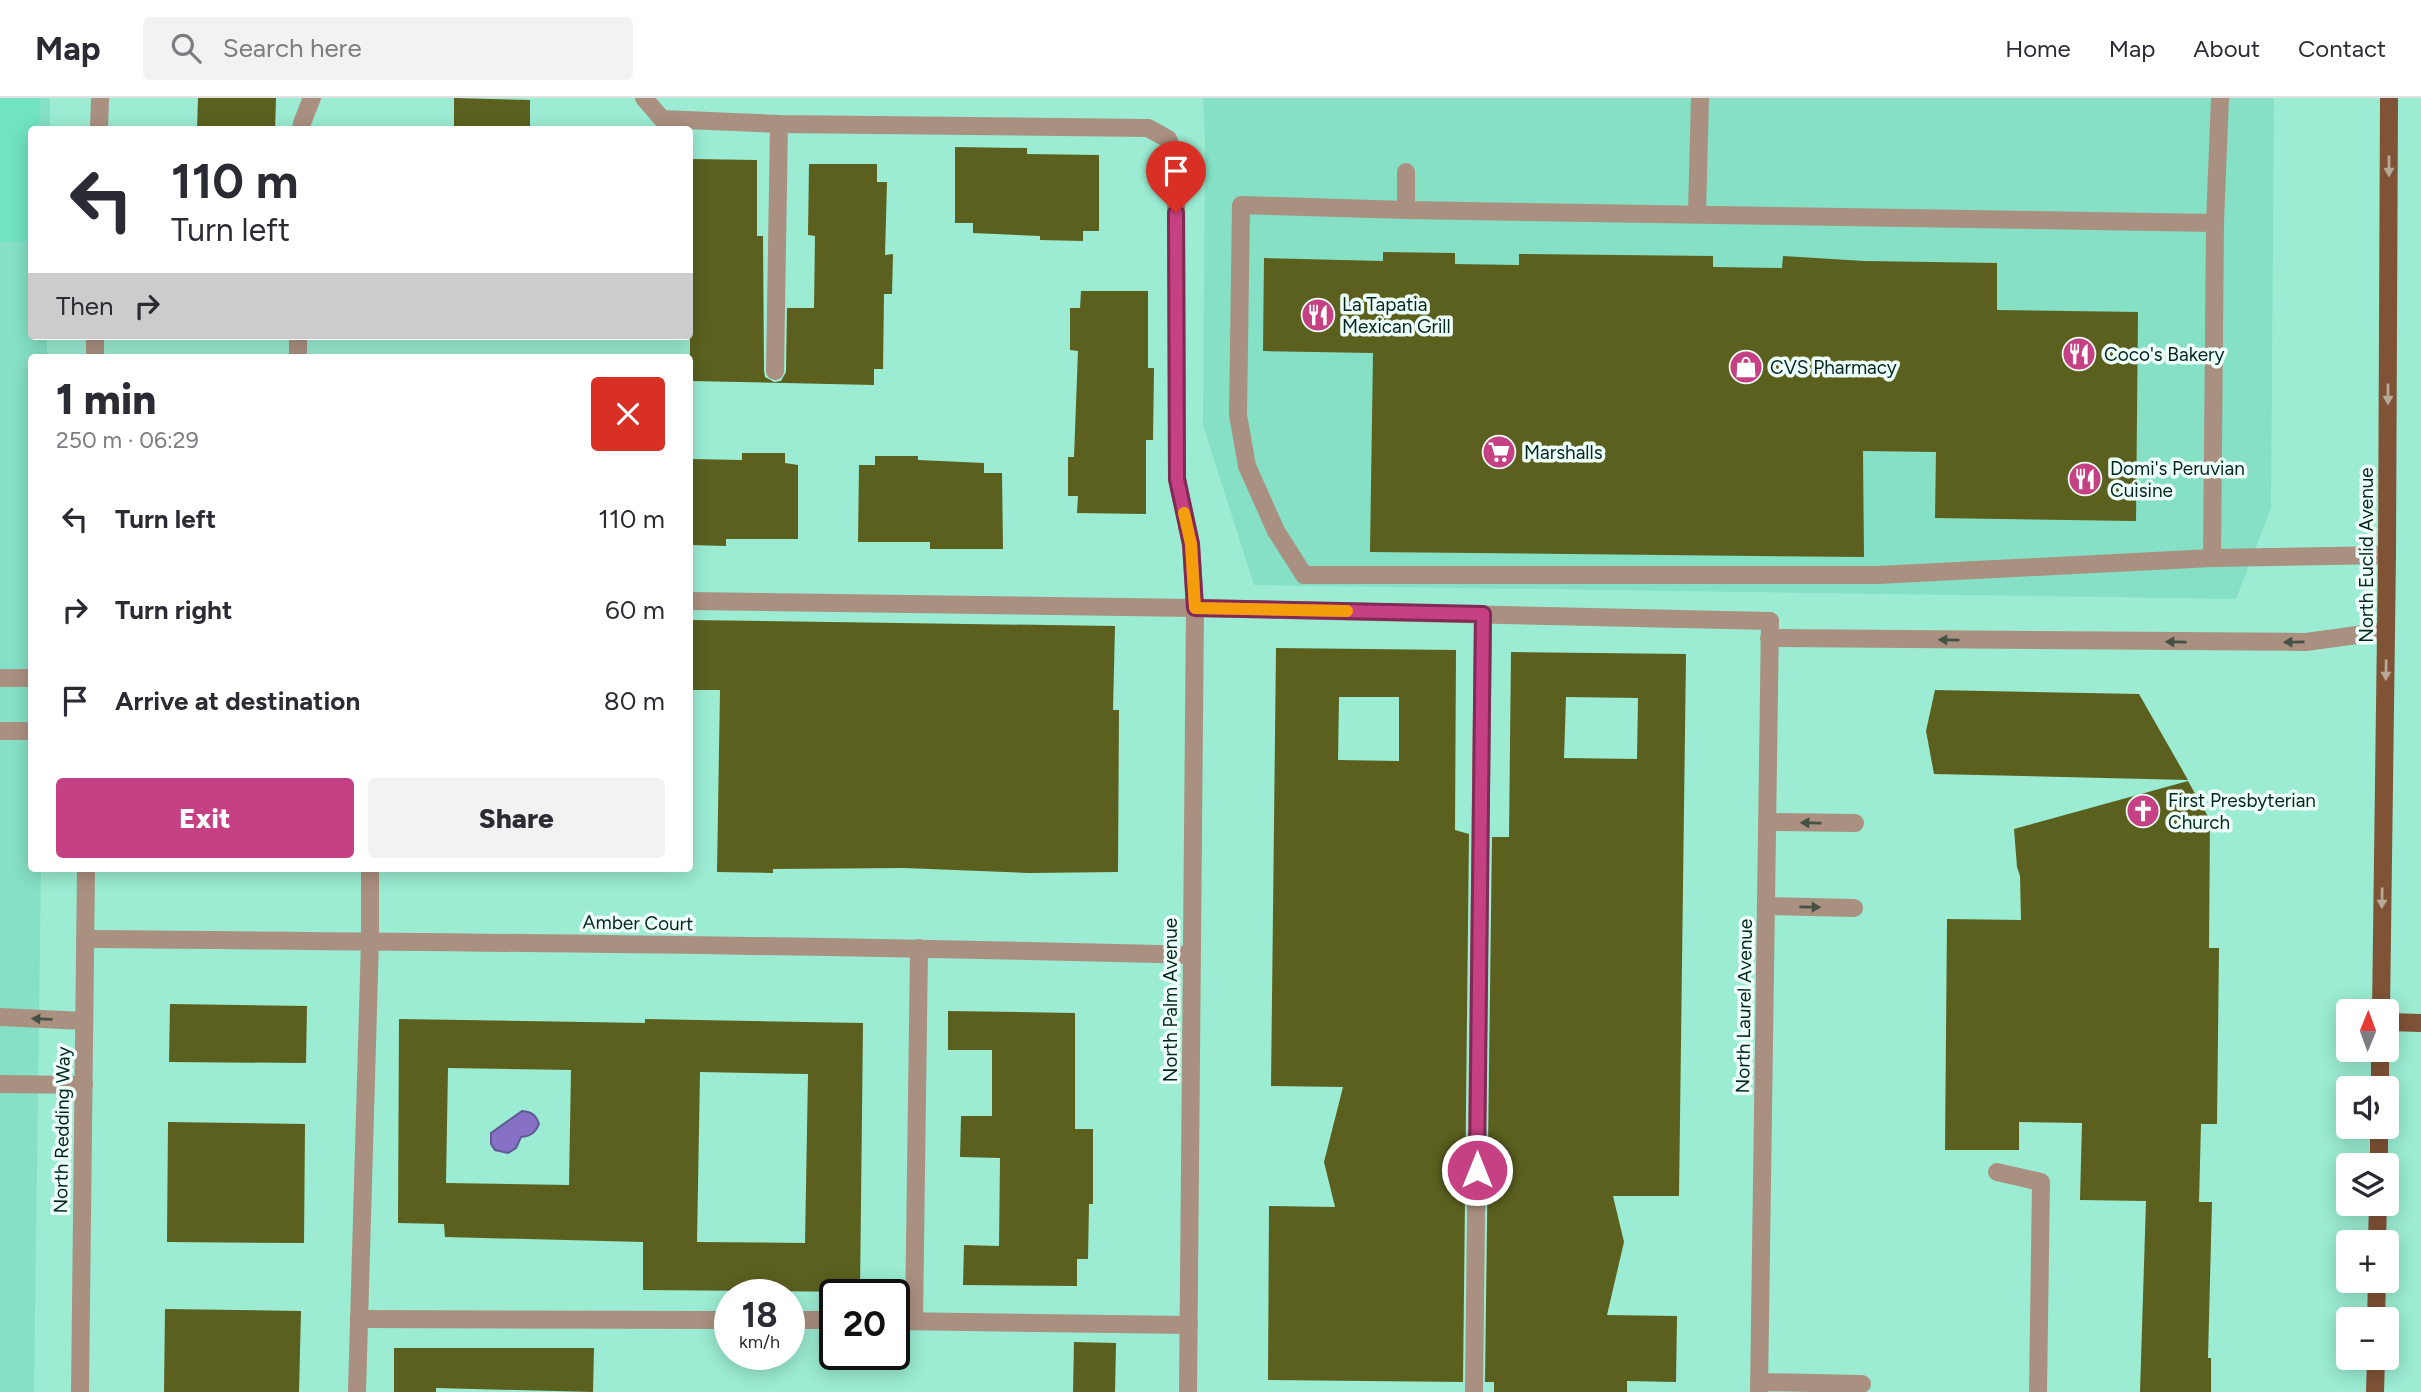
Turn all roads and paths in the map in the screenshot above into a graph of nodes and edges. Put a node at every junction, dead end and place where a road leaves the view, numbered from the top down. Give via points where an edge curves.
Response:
1 (100, 98) edge
2 (312, 98) edge
3 (644, 98) edge
4 (1700, 98) edge
5 (2220, 98) edge
6 (2389, 98) edge
7 (779, 124) junction
8 (99, 126) edge
9 (302, 126) edge
10 (1406, 172) dead end
11 (1406, 210) junction
12 (1697, 213) junction
13 (2215, 223) junction
14 (775, 370) dead end
15 (2387, 555) junction
16 (2212, 558) junction
17 (693, 600) edge
18 (1195, 608) junction
19 (1483, 614) junction
20 (1769, 630) junction
21 (2386, 631) junction
22 (0, 678) edge
23 (28, 678) edge
24 (0, 730) edge
25 (28, 731) edge
26 (1768, 822) junction
27 (1854, 823) dead end
28 (86, 872) edge
29 (370, 872) edge
30 (1766, 906) junction
31 (1853, 908) dead end
32 (85, 940) junction
33 (370, 940) junction
34 (919, 948) junction
35 (1191, 955) junction
36 (2381, 999) edge
37 (0, 1017) edge
38 (84, 1021) junction
39 (2399, 1022) edge
40 (2421, 1023) edge
41 (0, 1084) edge
42 (85, 1085) junction
43 (1997, 1172) dead end
44 (359, 1319) junction
45 (714, 1320) edge
46 (910, 1321) edge
47 (914, 1321) junction
48 (1189, 1325) junction
49 (2376, 1370) edge
50 (1862, 1384) dead end
51 (1760, 1387) edge
52 (80, 1392) edge
53 (357, 1392) edge
54 (1188, 1392) edge
55 (1474, 1392) edge
56 (2038, 1392) edge
57 (2375, 1392) edge

1 - 8 street
2 - 9 street
3 - 7 street, North Palm Avenue via 662,118
4 - 12 street
5 - 13 street
6 -> 15 main road, North Euclid Avenue
7 - 14 street
7 - 18 street, North Palm Avenue via 1148,128 1168,139 1176,160 1177,479 1191,544
10 - 11 street
11 - 12 street
11 - 16 street via 1241,205 1238,415 1247,466 1276,531 1304,575 1878,575
12 - 13 street
13 - 16 street
15 - 16 street
15 - 21 main road, North Euclid Avenue
17 - 18 street
18 - 19 street
18 - 35 street, North Palm Avenue
19 - 20 street
19 - 55 street
21 -> 20 street via 2306,642 2244,643
20 - 26 street, North Laurel Avenue
21 -> 36 main road, North Euclid Avenue
22 - 23 street
24 - 25 street
27 -> 26 street
26 - 30 street, North Laurel Avenue
28 - 32 street, North Redding Way
29 - 33 street
30 -> 31 street
30 - 51 street, North Laurel Avenue
32 - 33 street, Amber Court
32 - 38 street, North Redding Way
33 - 34 street, Amber Court
33 - 44 street
34 - 35 street, Amber Court
34 - 47 street
35 - 48 street, North Palm Avenue
38 -> 37 street
38 - 42 street, North Redding Way
39 - 40 main road
41 - 42 street
42 - 52 street, North Redding Way
43 - 56 street via 2041,1182
44 - 45 street
44 - 53 street
46 - 47 street
47 - 48 street
48 - 54 street, North Palm Avenue
49 - 57 main road
50 - 51 street

